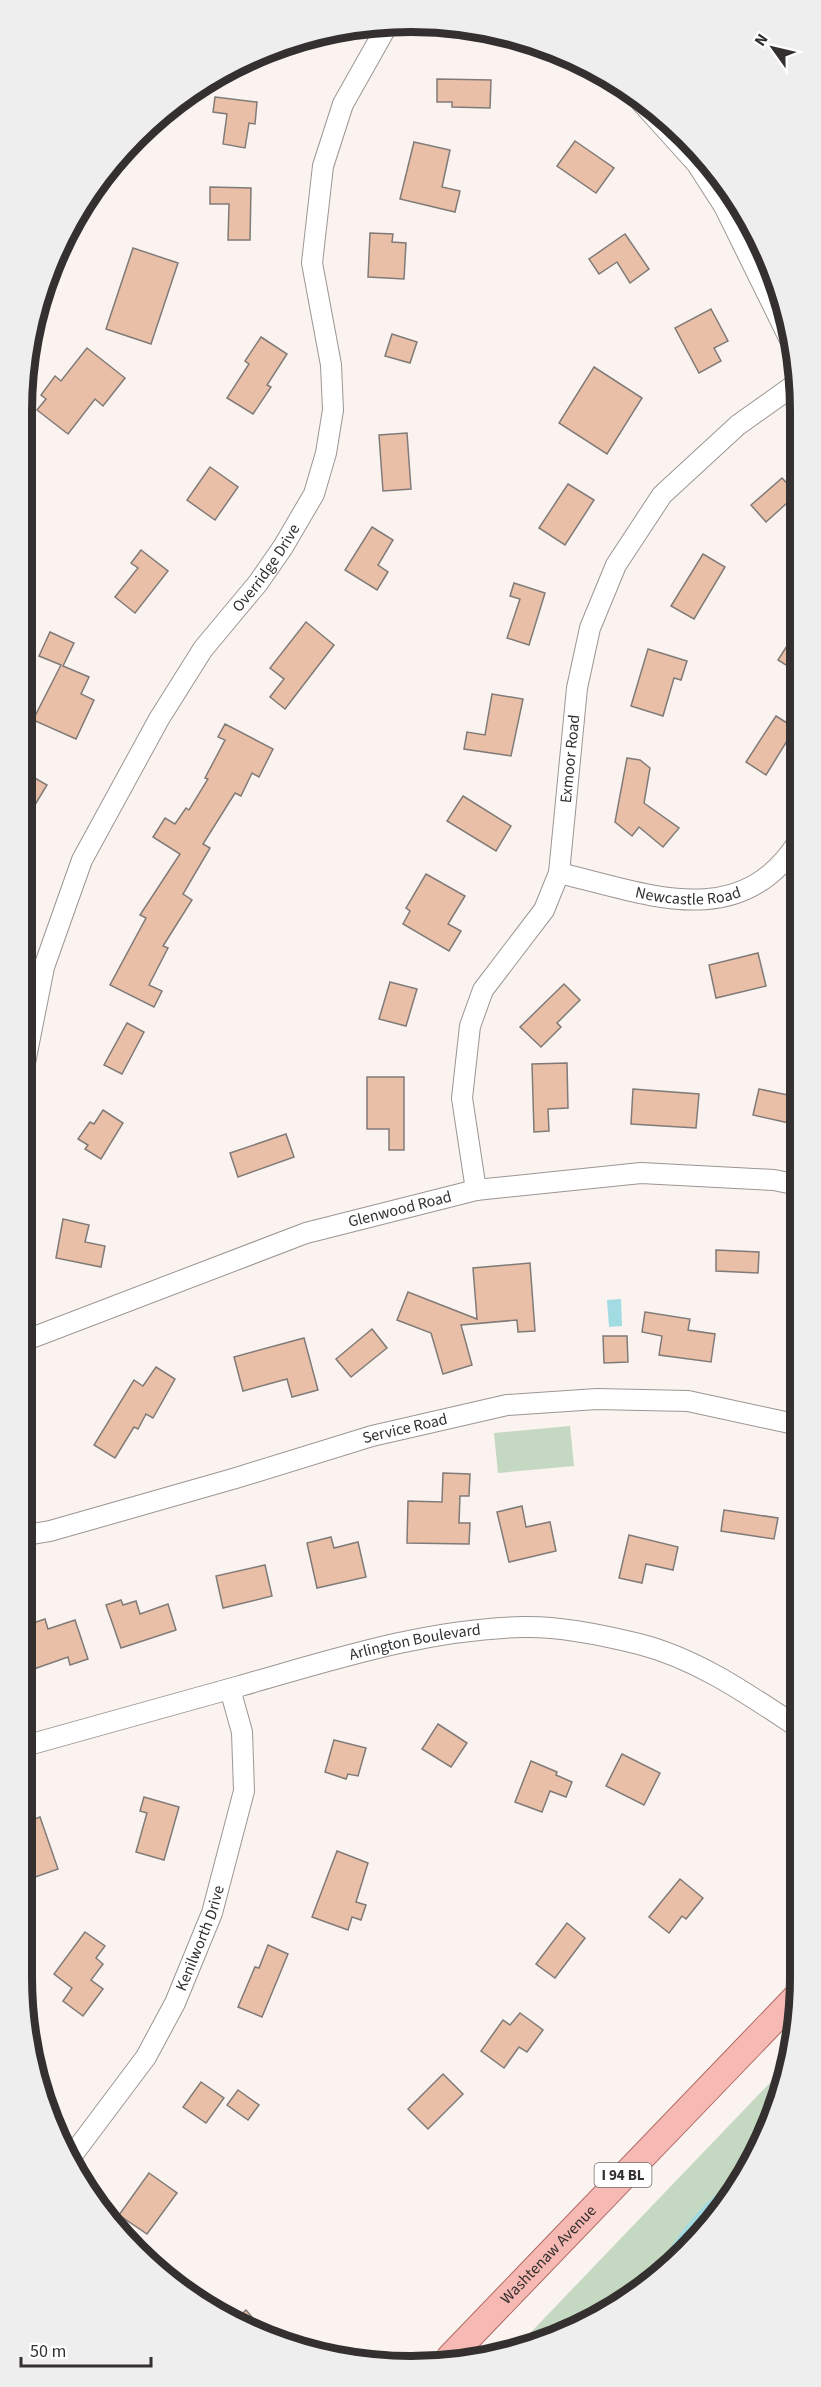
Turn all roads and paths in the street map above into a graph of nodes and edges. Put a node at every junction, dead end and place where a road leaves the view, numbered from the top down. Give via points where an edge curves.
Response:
1 (384, 32) edge
2 (679, 144) edge
3 (778, 315) edge
4 (789, 389) edge
5 (790, 854) edge
6 (559, 873) junction
7 (32, 1028) edge
8 (790, 1183) edge
9 (476, 1190) junction
10 (32, 1338) edge
11 (790, 1423) edge
12 (32, 1534) edge
13 (230, 1689) junction
14 (790, 1721) edge
15 (32, 1744) edge
16 (789, 2005) edge
17 (75, 2151) edge
18 (454, 2353) edge

1 - 7 street, Overridge Drive via 344,104 323,166 312,263 331,365 333,410 327,453 314,494 264,574 203,649 159,719 82,860 44,968
2 - 3 street via 724,206
4 - 6 street, Exmoor Road via 738,425 662,495 616,565 590,628 577,688
5 - 6 street, Newcastle Road via 750,887 727,897 699,902
6 - 9 street, Exmoor Road via 544,910 483,990 470,1026 462,1098
8 - 9 street, Glenwood Road via 641,1173
9 - 10 street, Glenwood Road via 306,1233
11 - 12 street, Service Road via 688,1401 597,1399 507,1405 372,1436 236,1479
13 - 14 street, Arlington Boulevard via 447,1632 524,1626 640,1644 732,1683
13 - 15 street, Arlington Boulevard
13 - 17 street, Kenilworth Drive via 242,1732 244,1791 212,1913 175,2002 146,2057
16 - 18 main road, Washtenaw Avenue / I 94 BL

